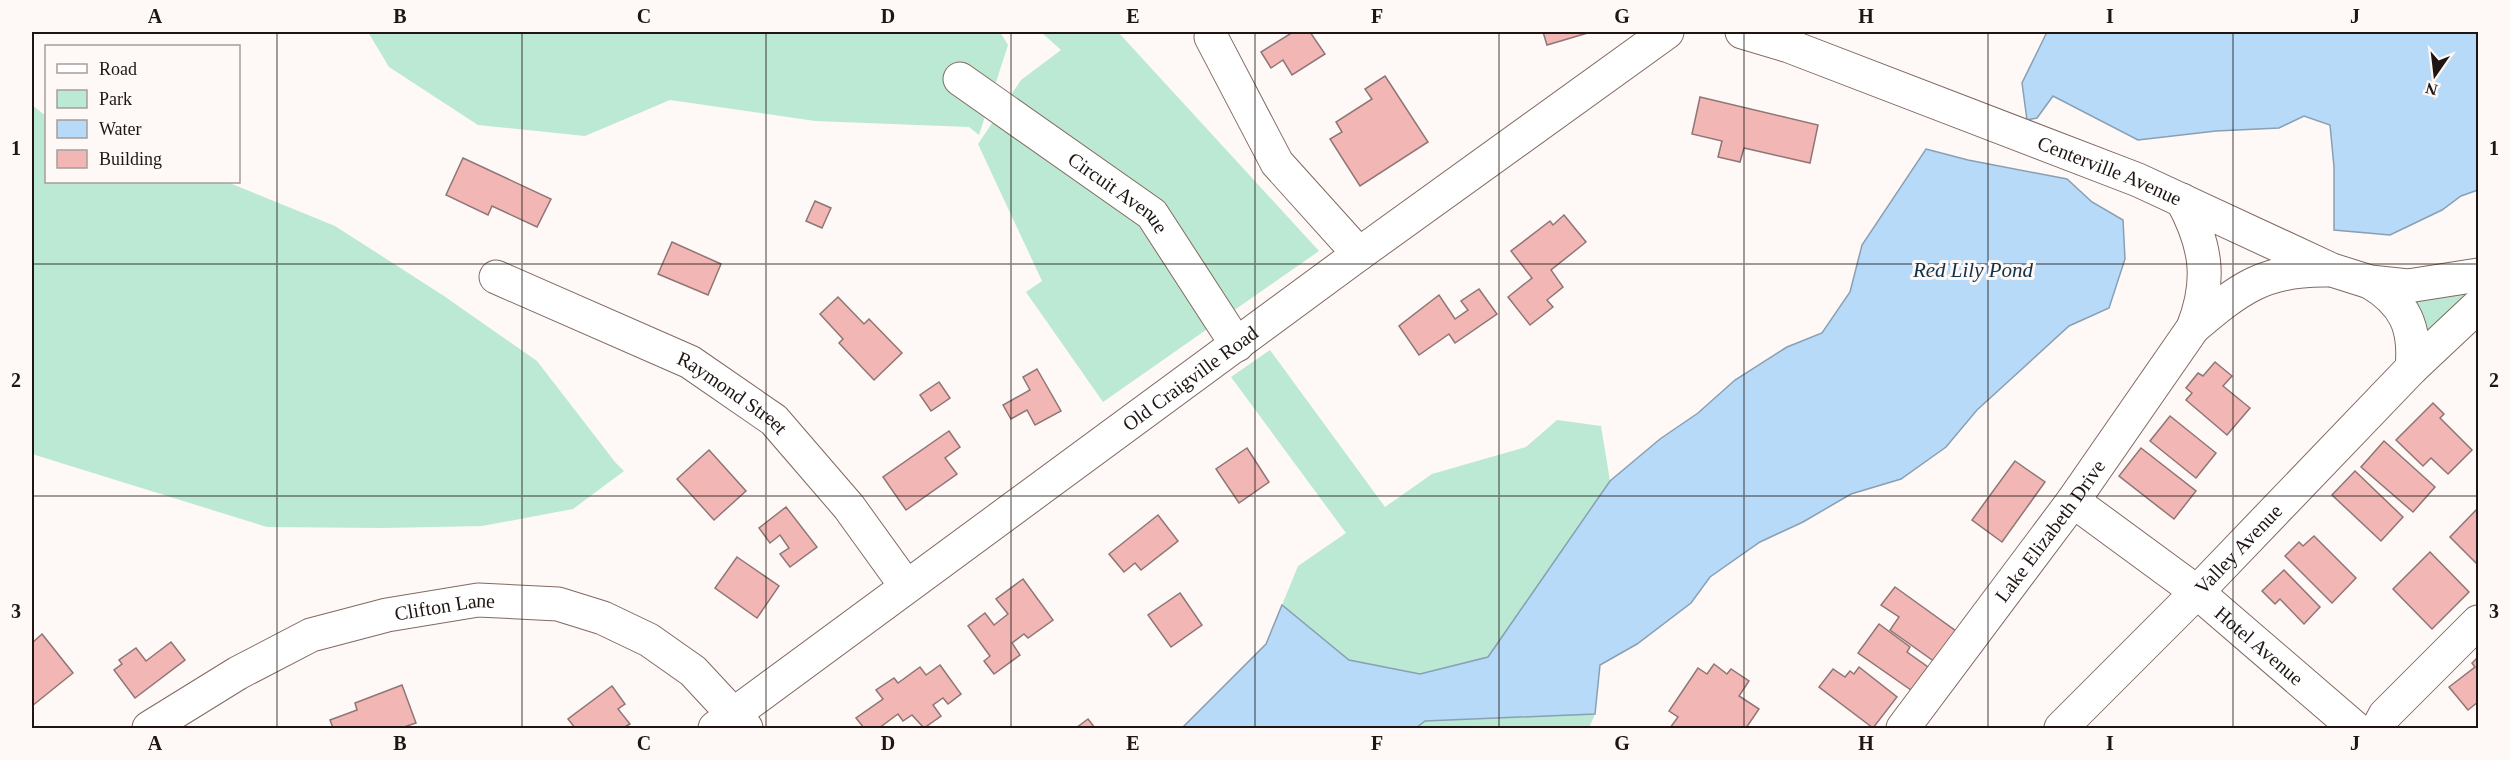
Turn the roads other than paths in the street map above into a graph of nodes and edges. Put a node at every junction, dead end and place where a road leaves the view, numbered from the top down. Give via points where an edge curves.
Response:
1 (1667, 32) edge
2 (1742, 32) edge
3 (1211, 37) dead end
4 (960, 79) dead end
5 (2182, 200) junction
6 (1359, 254) junction
7 (2332, 270) junction
8 (2478, 275) edge
9 (496, 277) dead end
10 (2370, 282) junction
11 (2478, 306) edge
12 (2193, 328) junction
13 (1237, 345) junction
14 (2412, 368) junction
15 (2073, 501) junction
16 (906, 586) junction
17 (2197, 592) junction
18 (2478, 622) edge
19 (732, 724) edge
20 (149, 729) edge
21 (1902, 729) edge
22 (2061, 729) edge
23 (2355, 729) edge
24 (2378, 729) edge

1 - 6 street, Old Craigville Road
2 - 5 street, Centerville Avenue via 1789,46
3 - 6 street via 1277,163
4 - 13 street, Circuit Avenue via 1152,214
5 - 7 street, Centerville Avenue
5 - 12 street, Lake Elizabeth Drive via 2199,233 2205,265 2204,288
6 - 13 street, Old Craigville Road
7 - 10 street, Centerville Avenue
7 - 12 street, Lake Elizabeth Drive via 2293,271 2262,280 2228,298
8 - 10 street, Centerville Avenue via 2408,286
9 - 16 street, Raymond Street via 690,362 774,420 849,507
10 - 14 street via 2387,292 2405,314 2413,338
11 - 14 street, Valley Avenue
12 - 15 street, Lake Elizabeth Drive
13 - 16 street, Old Craigville Road
14 - 17 street, Valley Avenue
15 - 17 street, Hotel Avenue
15 - 21 street, Lake Elizabeth Drive
16 - 19 street, Old Craigville Road
17 - 22 street, Valley Avenue
17 - 23 street, Hotel Avenue
18 - 24 street via 2385,715
19 - 20 street, Clifton Lane via 693,671 649,640 603,618 558,604 478,600 387,615 311,635 238,673

